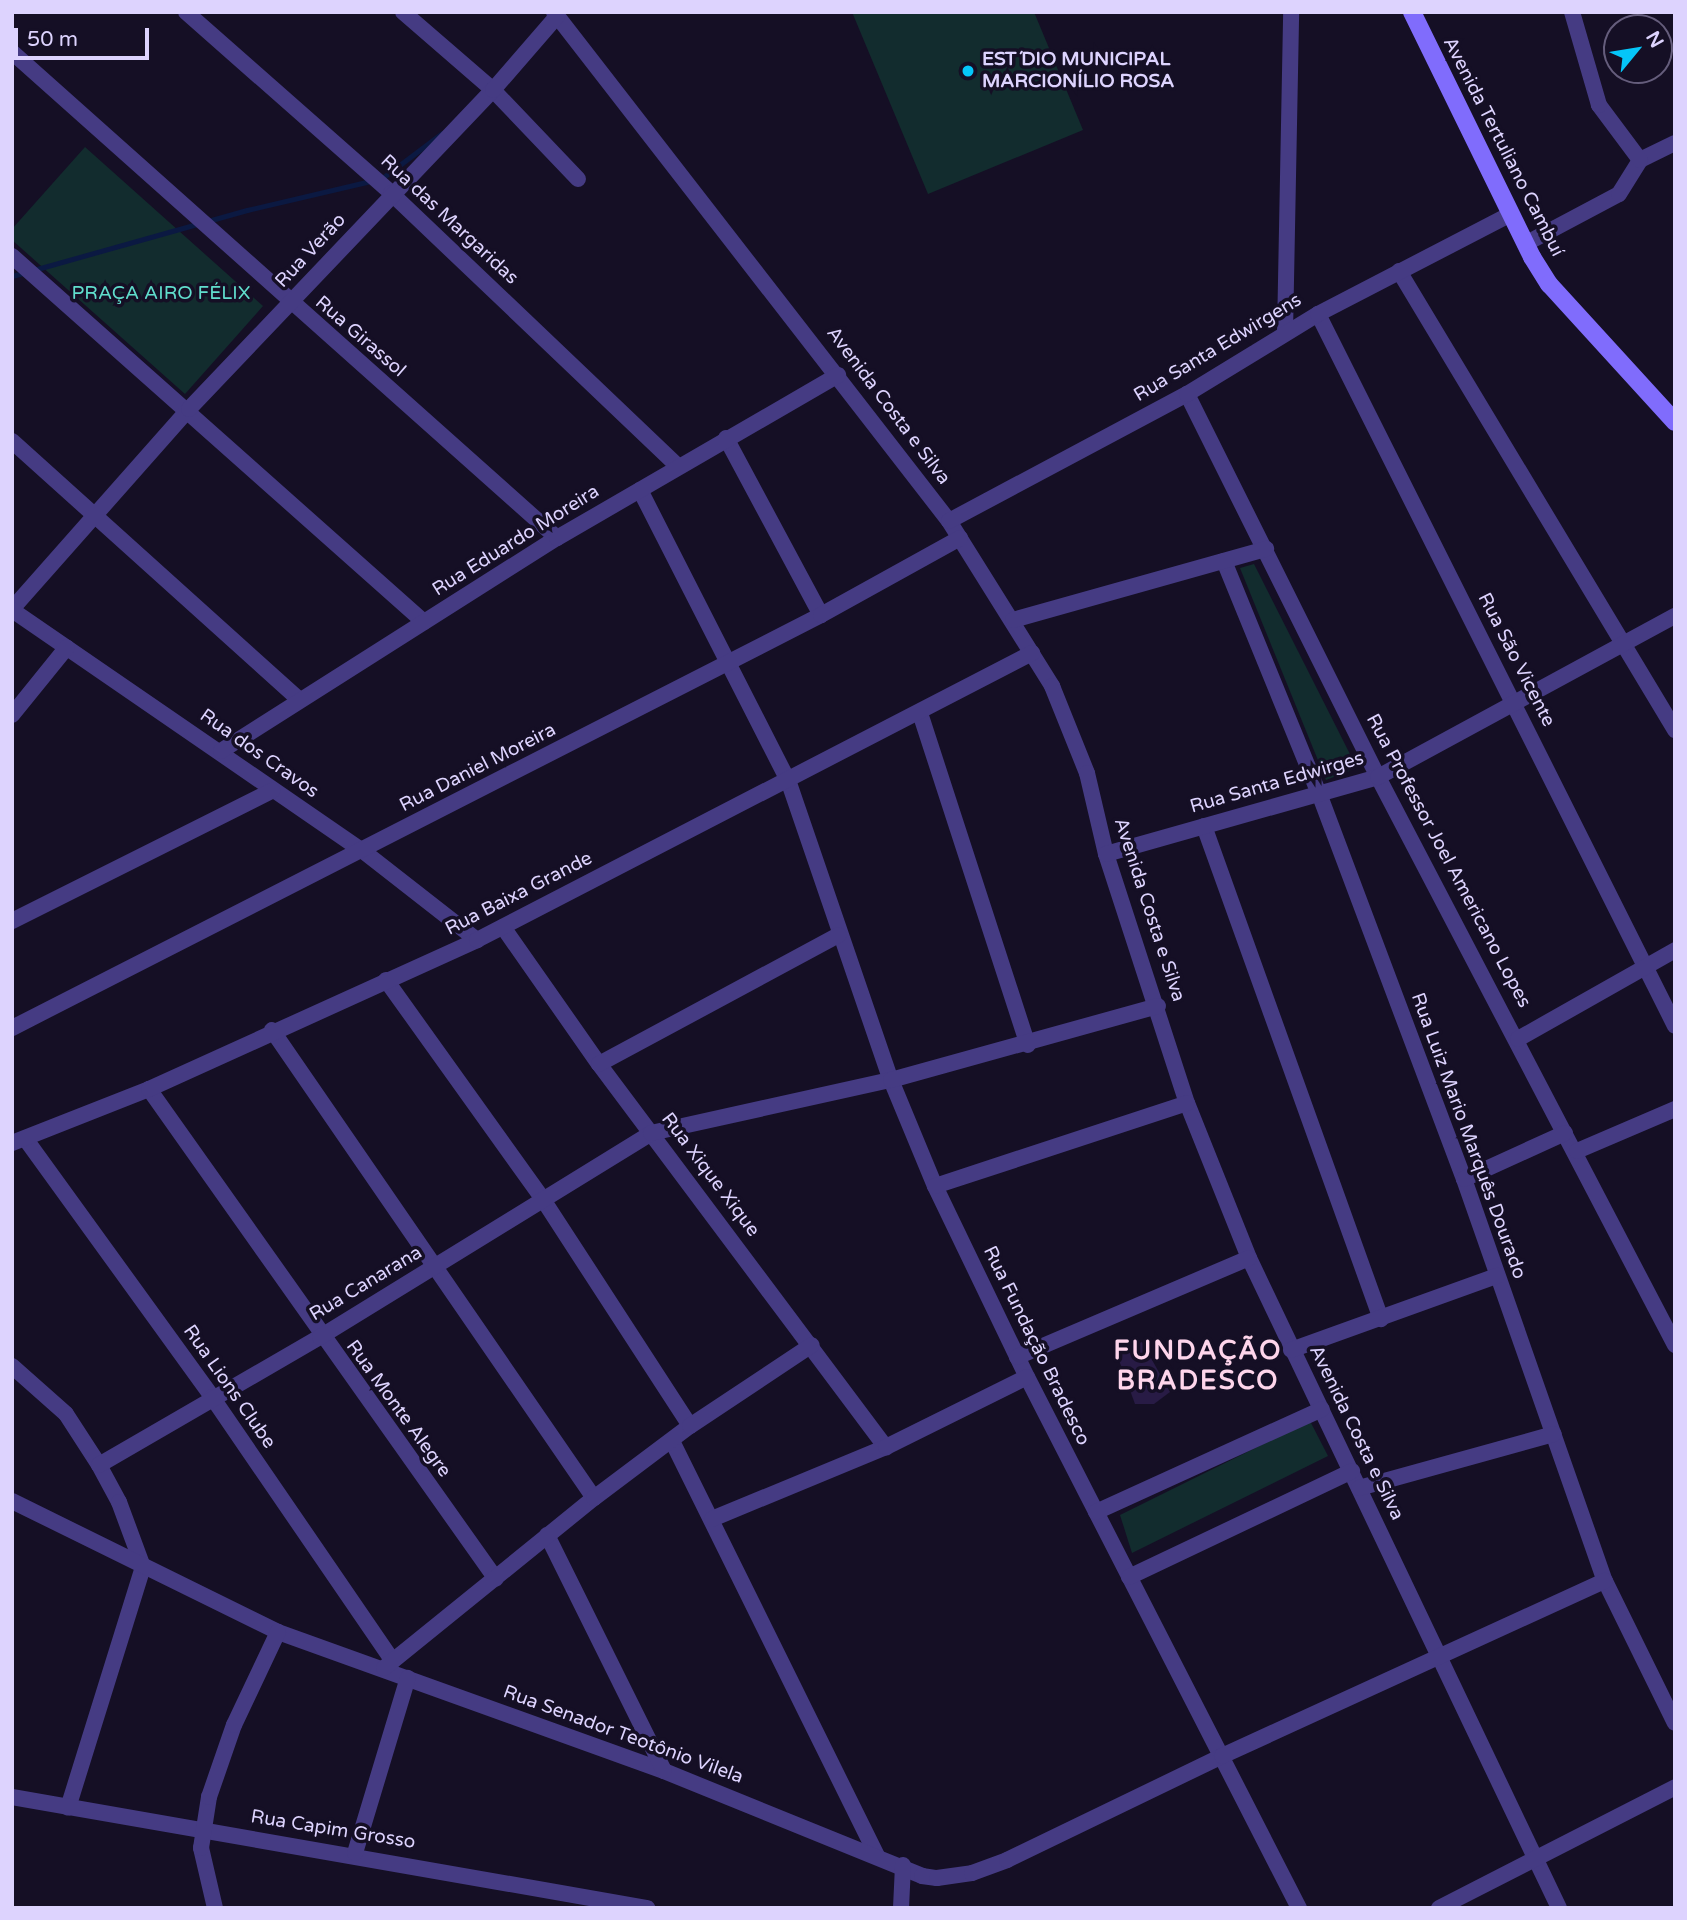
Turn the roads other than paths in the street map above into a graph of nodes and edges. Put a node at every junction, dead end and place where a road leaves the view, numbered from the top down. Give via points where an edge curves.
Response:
1 (186, 12) edge
2 (404, 12) edge
3 (1291, 12) edge
4 (1412, 12) edge
5 (1572, 12) edge
6 (555, 15) edge
7 (12, 52) edge
8 (493, 89) junction
9 (1675, 143) edge
10 (1640, 160) junction
11 (578, 179) dead end
12 (391, 193) junction
13 (1511, 214) junction
14 (1525, 244) junction
15 (12, 256) edge
16 (1399, 271) junction
17 (291, 304) junction
18 (1318, 314) junction
19 (1285, 333) junction
20 (838, 375) junction
21 (1187, 394) junction
22 (189, 410) junction
23 (1675, 422) edge
24 (726, 438) junction
25 (12, 441) edge
26 (678, 466) junction
27 (640, 490) junction
28 (95, 513) junction
29 (949, 521) junction
30 (557, 538) junction
31 (960, 538) junction
32 (1266, 549) junction
33 (1224, 561) junction
34 (12, 609) edge
35 (821, 615) junction
36 (1675, 616) edge
37 (1013, 620) junction
38 (424, 622) junction
39 (1622, 642) junction
40 (67, 647) junction
41 (1032, 653) junction
42 (726, 663) junction
43 (300, 700) junction
44 (1515, 704) junction
45 (920, 713) junction
46 (12, 715) edge
47 (1675, 730) edge
48 (221, 751) junction
49 (1378, 777) junction
50 (788, 780) junction
51 (272, 791) junction
52 (1320, 796) junction
53 (1204, 826) junction
54 (363, 851) junction
55 (1106, 854) junction
56 (12, 921) edge
57 (503, 927) junction
58 (839, 935) junction
59 (477, 940) junction
60 (1675, 950) edge
61 (1646, 968) junction
62 (386, 981) junction
63 (1158, 1006) junction
64 (1675, 1026) edge
65 (12, 1028) edge
66 (272, 1030) junction
67 (1518, 1040) junction
68 (1028, 1045) junction
69 (599, 1064) junction
70 (891, 1080) junction
71 (149, 1089) junction
72 (1187, 1103) junction
73 (1675, 1109) edge
74 (651, 1133) junction
75 (1565, 1133) junction
76 (20, 1142) edge
77 (1577, 1151) junction
78 (1464, 1179) junction
79 (935, 1186) junction
80 (544, 1201) junction
81 (1249, 1258) junction
82 (436, 1267) junction
83 (1497, 1276) junction
84 (1381, 1319) junction
85 (320, 1337) junction
86 (812, 1345) junction
87 (1675, 1345) edge
88 (1292, 1350) junction
89 (1017, 1357) junction
90 (12, 1366) edge
91 (1027, 1377) junction
92 (212, 1397) junction
93 (1322, 1409) junction
94 (691, 1426) junction
95 (1554, 1434) junction
96 (672, 1441) junction
97 (886, 1447) junction
98 (99, 1465) junction
99 (1352, 1471) junction
100 (1359, 1488) junction
101 (594, 1498) junction
102 (12, 1501) edge
103 (1096, 1512) junction
104 (712, 1519) junction
105 (547, 1535) junction
106 (143, 1567) junction
107 (1129, 1577) junction
108 (496, 1579) junction
109 (1605, 1581) junction
110 (278, 1632) junction
111 (1440, 1657) junction
112 (388, 1665) junction
113 (408, 1678) junction
114 (1675, 1723) edge
115 (1222, 1756) junction
116 (664, 1771) junction
117 (1675, 1787) edge
118 (12, 1797) edge
119 (68, 1808) junction
120 (203, 1831) junction
121 (355, 1853) junction
122 (877, 1856) junction
123 (1535, 1858) junction
124 (903, 1866) junction
125 (1456, 1904) edge
126 (215, 1908) edge
127 (647, 1908) edge
128 (901, 1908) edge
129 (1299, 1908) edge
130 (1439, 1908) edge
131 (1559, 1908) edge

1 - 12 street, Rua das Margaridas
2 - 8 street
3 - 19 street
4 - 13 main road, Avenida Tertuliano Cambuí
5 - 10 street via 1600,105
6 - 8 street, Rua Verão
6 - 20 street, Avenida Costa e Silva
7 - 17 street, Rua Girassol
8 - 11 street
8 - 12 street, Rua Verão
9 - 10 street
10 - 14 street via 1619,194
12 - 17 street, Rua Verão
12 - 26 street, Rua das Margaridas
13 - 14 main road, Avenida Tertuliano Cambuí
13 - 16 street, Rua Santa Edwirgens
14 - 23 main road, Avenida Tertuliano Cambuí via 1549,284
15 - 22 street
16 - 18 street, Rua Santa Edwirgens
16 - 39 street
17 - 22 street, Rua Verão
17 - 30 street, Rua Girassol
18 - 19 street, Rua Santa Edwirgens
18 - 44 street, Rua São Vicente
19 - 21 street, Rua Santa Edwirgens
20 - 24 street, Rua Eduardo Moreira
20 - 29 street, Avenida Costa e Silva
21 - 29 street, Rua Santa Edwirgens
21 - 32 street, Rua Professor Joel Americano Lopes
22 - 28 street, Rua Verão
22 - 38 street
24 - 26 street, Rua Eduardo Moreira
24 - 35 street
25 - 28 street
26 - 27 street, Rua Eduardo Moreira
27 - 30 street, Rua Eduardo Moreira
27 - 42 street, Rua Fundação Bradesco
28 - 34 street, Rua Verão
28 - 43 street
29 - 31 street, Avenida Costa e Silva
30 - 38 street, Rua Eduardo Moreira
31 - 35 street, Rua Daniel Moreira
31 - 37 street, Avenida Costa e Silva
32 - 33 street
32 - 49 street, Rua Professor Joel Americano Lopes
33 - 37 street
33 - 52 street, Rua Luiz Mario Marquês Dourado
34 - 40 street, Rua dos Cravos
35 - 42 street, Rua Daniel Moreira
36 - 39 street, Rua Santa Edwirges
37 - 41 street, Avenida Costa e Silva
38 - 43 street, Rua Eduardo Moreira
39 - 44 street, Rua Santa Edwirges
39 - 47 street
40 - 46 street
40 - 48 street, Rua dos Cravos
41 - 45 street, Rua Baixa Grande
41 - 55 street, Avenida Costa e Silva via 1071,726
42 - 50 street, Rua Fundação Bradesco
42 - 54 street, Rua Daniel Moreira
43 - 48 street, Rua Eduardo Moreira
44 - 49 street, Rua Santa Edwirges
44 - 61 street, Rua São Vicente
45 - 50 street, Rua Baixa Grande
45 - 68 street
48 - 51 street, Rua dos Cravos
49 - 52 street, Rua Santa Edwirges
49 - 67 street, Rua Professor Joel Americano Lopes
50 - 57 street, Rua Baixa Grande
50 - 58 street, Rua Fundação Bradesco
51 - 54 street, Rua dos Cravos
51 - 56 street
52 - 53 street, Rua Santa Edwirges
52 - 78 street, Rua Luiz Mario Marquês Dourado
53 - 55 street, Rua Santa Edwirges
53 - 84 street
54 - 59 street, Rua dos Cravos
54 - 65 street, Rua Daniel Moreira
55 - 63 street, Avenida Costa e Silva
57 - 59 street, Rua Baixa Grande
57 - 69 street, Rua Xique Xique
58 - 69 street
58 - 70 street, Rua Fundação Bradesco
59 - 62 street, Rua Baixa Grande
60 - 61 street
61 - 64 street, Rua São Vicente
61 - 67 street
62 - 66 street, Rua Baixa Grande
62 - 80 street
63 - 68 street, Rua Canarana
63 - 72 street, Avenida Costa e Silva
66 - 71 street, Rua Baixa Grande
66 - 82 street
67 - 75 street, Rua Professor Joel Americano Lopes
68 - 70 street, Rua Canarana
69 - 74 street, Rua Xique Xique
70 - 74 street, Rua Canarana
70 - 79 street, Rua Fundação Bradesco
71 - 76 street, Rua Baixa Grande
71 - 85 street, Rua Monte Alegre
72 - 79 street
72 - 81 street, Avenida Costa e Silva
73 - 77 street
74 - 80 street, Rua Canarana
74 - 86 street, Rua Xique Xique
75 - 77 street, Rua Professor Joel Americano Lopes
75 - 78 street
76 - 92 street, Rua Lions Clube
77 - 87 street, Rua Professor Joel Americano Lopes
78 - 83 street, Rua Luiz Mario Marquês Dourado
79 - 89 street, Rua Fundação Bradesco
80 - 82 street, Rua Canarana
80 - 94 street
81 - 88 street, Avenida Costa e Silva
81 - 89 street
82 - 85 street, Rua Canarana
82 - 101 street
83 - 84 street
83 - 95 street, Rua Luiz Mario Marquês Dourado
84 - 88 street
85 - 92 street, Rua Canarana
85 - 108 street, Rua Monte Alegre
86 - 94 street
86 - 97 street, Rua Xique Xique
88 - 93 street, Avenida Costa e Silva
89 - 91 street, Rua Fundação Bradesco
90 - 98 street via 66,1414
91 - 97 street
91 - 103 street, Rua Fundação Bradesco
92 - 98 street, Rua Canarana
92 - 112 street, Rua Lions Clube
93 - 99 street, Avenida Costa e Silva
93 - 103 street
94 - 96 street
95 - 100 street
95 - 109 street, Rua Luiz Mario Marquês Dourado
96 - 101 street
96 - 104 street
97 - 104 street
98 - 106 street via 119,1502
99 - 100 street, Avenida Costa e Silva
99 - 107 street
100 - 111 street, Avenida Costa e Silva
101 - 105 street
102 - 106 street, Rua Senador Teotônio Vilela
103 - 107 street, Rua Fundação Bradesco
104 - 122 street
105 - 108 street
105 - 116 street
106 - 110 street, Rua Senador Teotônio Vilela
106 - 119 street
107 - 115 street, Rua Fundação Bradesco
108 - 112 street
109 - 111 street, Rua Senador Teotônio Vilela
109 - 114 street, Rua Luiz Mario Marquês Dourado
110 - 112 street, Rua Senador Teotônio Vilela
110 - 120 street via 217,1767
111 - 115 street, Rua Senador Teotônio Vilela
111 - 123 street, Avenida Costa e Silva
112 - 113 street, Rua Senador Teotônio Vilela
113 - 116 street, Rua Senador Teotônio Vilela
113 - 121 street
115 - 124 street, Rua Senador Teotônio Vilela via 972,1873 922,1876
115 - 129 street, Rua Fundação Bradesco
116 - 122 street, Rua Senador Teotônio Vilela
117 - 123 street
118 - 119 street, Rua Capim Grosso
119 - 120 street, Rua Capim Grosso
120 - 121 street, Rua Capim Grosso
120 - 126 street via 204,1869
121 - 127 street, Rua Capim Grosso
122 - 124 street, Rua Senador Teotônio Vilela
123 - 125 street
123 - 131 street, Avenida Costa e Silva
124 - 128 street
125 - 130 street

